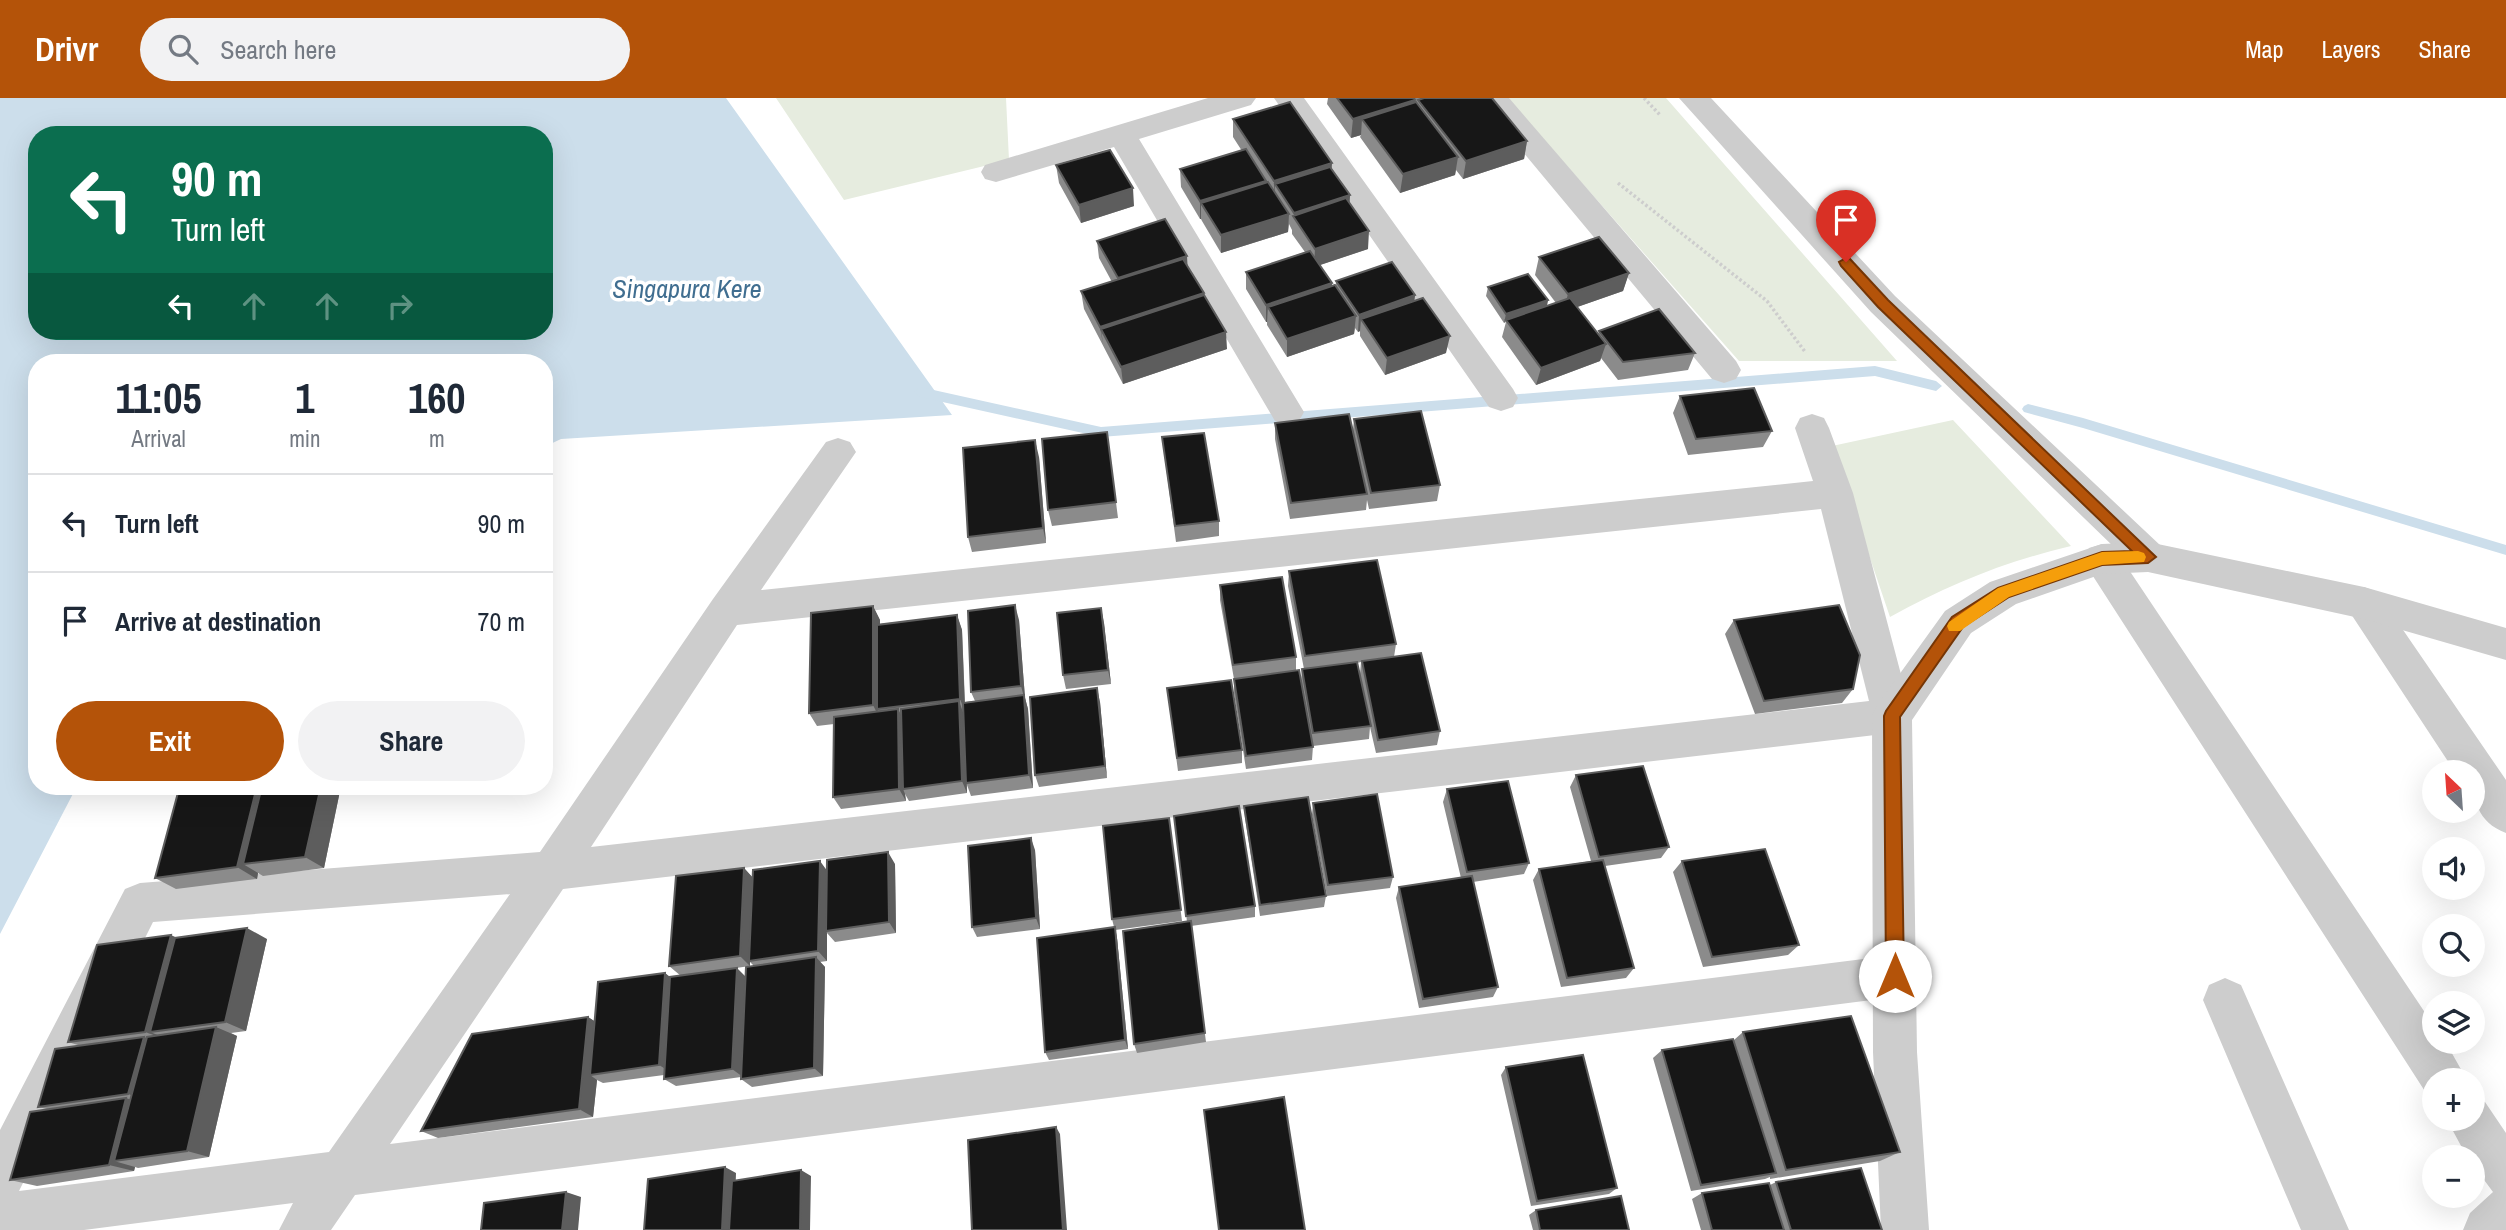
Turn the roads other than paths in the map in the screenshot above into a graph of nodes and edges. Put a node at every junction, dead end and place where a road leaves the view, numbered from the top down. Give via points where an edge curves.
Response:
1 (1241, 98) edge
2 (1289, 98) edge
3 (1493, 98) edge
4 (1694, 98) edge
5 (1121, 134) junction
6 (996, 172) dead end
7 (1724, 370) dead end
8 (1501, 398) dead end
9 (1287, 412) dead end
10 (1812, 428) dead end
11 (838, 452) dead end
12 (1835, 493) junction
13 (2148, 557) junction
14 (2102, 559) junction
15 (2364, 603) junction
16 (726, 610) junction
17 (2506, 643) edge
18 (1892, 716) junction
19 (2506, 814) edge
20 (551, 871) junction
21 (1895, 976) junction
22 (2225, 1000) dead end
23 (2436, 1068) edge
24 (2478, 1131) edge
25 (340, 1174) junction
26 (2506, 1174) edge
27 (0, 1179) edge
28 (2506, 1210) edge
29 (0, 1217) edge
30 (303, 1230) edge
31 (1905, 1230) edge
32 (2325, 1230) edge
33 (2487, 1230) edge

1 - 5 street
2 - 8 street
3 - 7 street
4 - 13 street via 1883,304
5 - 6 street
5 - 9 street
10 - 12 street
11 - 16 street
12 - 16 street
12 - 18 street
13 - 14 street
13 - 15 street
14 - 18 street via 2003,593 1958,622
14 - 23 street
15 - 17 street
15 - 19 street
16 - 20 street
18 - 20 street
18 - 21 street
20 - 25 street
20 - 27 street via 140,903
21 - 25 street
21 - 31 street
22 - 32 street
24 - 26 street
25 - 29 street
25 - 30 street
28 - 33 street

